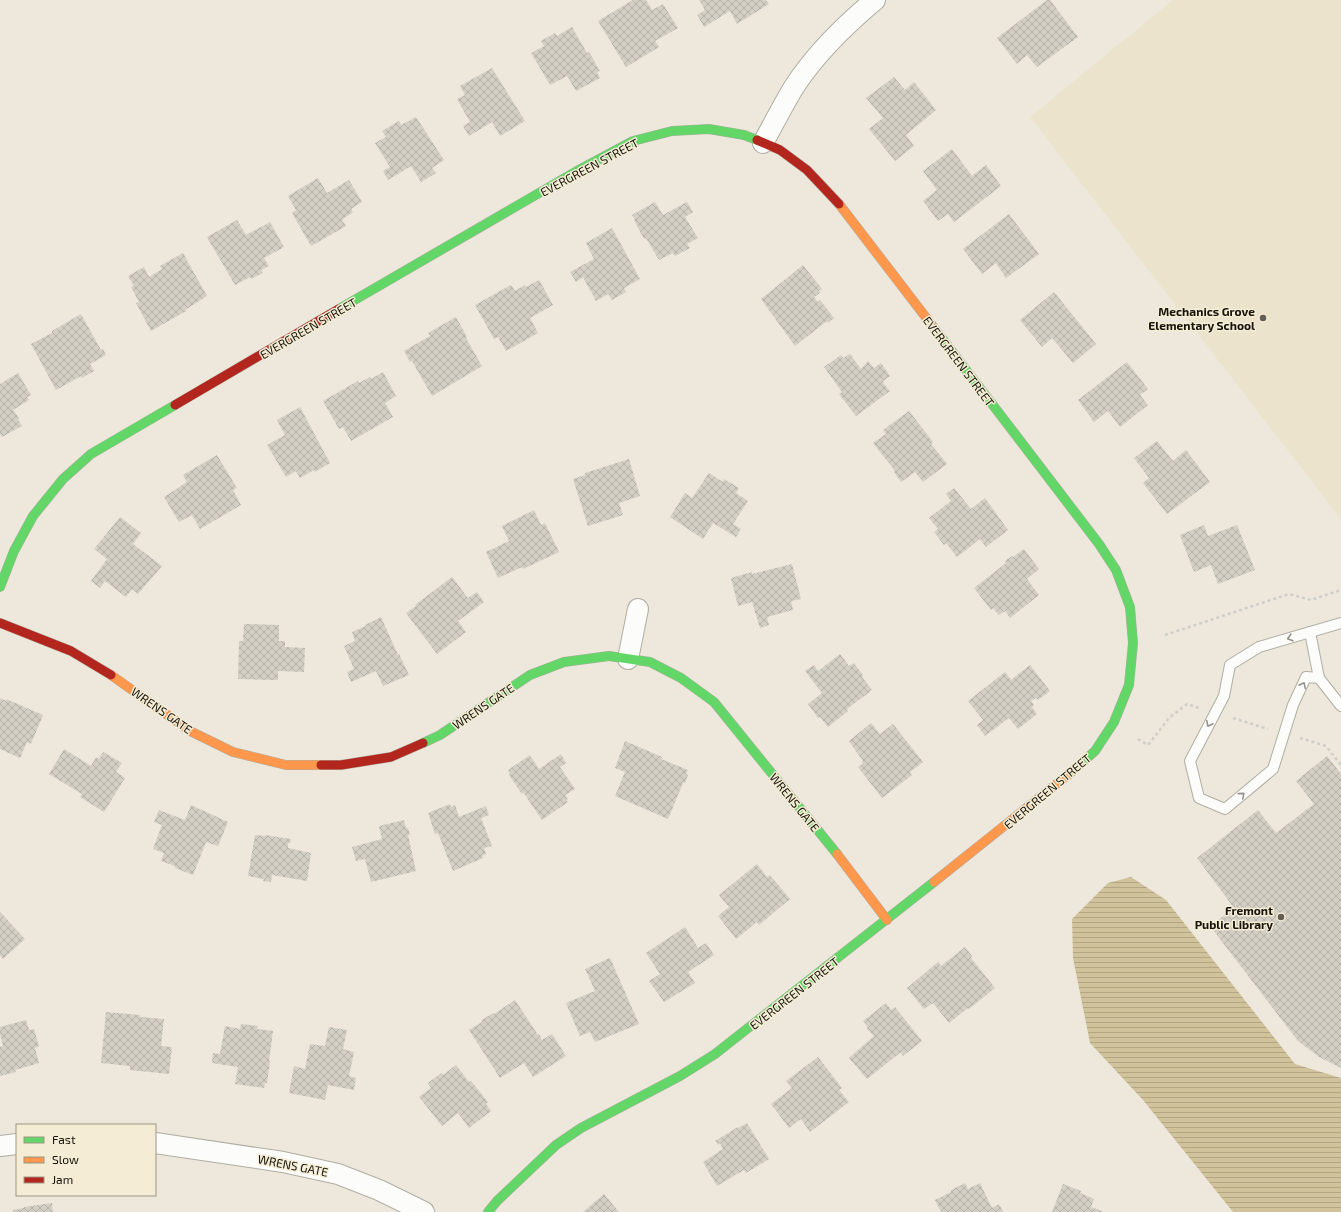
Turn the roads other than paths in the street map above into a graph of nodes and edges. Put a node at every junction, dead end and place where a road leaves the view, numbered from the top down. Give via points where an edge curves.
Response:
1 (875, 0) edge
2 (763, 143) junction
3 (0, 587) edge
4 (638, 609) dead end
5 (0, 623) edge
6 (1341, 623) edge
7 (1310, 632) junction
8 (628, 659) junction
9 (1319, 678) junction
10 (1341, 706) edge
11 (887, 920) junction
12 (156, 1143) edge
13 (16, 1144) edge
14 (0, 1146) edge
15 (424, 1212) edge
16 (488, 1212) edge

1 - 2 street via 815,57 794,87
2 - 3 street, EVERGREEN STREET via 744,135 709,129 672,131 633,141 563,179 91,454 63,479 33,516 14,551
2 - 11 street, EVERGREEN STREET via 780,150 807,170 840,206 1099,544 1116,570 1130,607 1133,643 1129,685 1114,722 1095,751 1061,782
4 - 8 street
5 - 8 street, WRENS GATE via 71,651 116,678 190,731 233,752 286,765 341,765 391,757 440,735 530,675 564,662 609,656
6 - 7 lane
7 - 9 lane
7 -> 9 lane via 1259,647 1230,665 1224,696 1190,761 1199,798 1226,809 1273,769 1292,705 1306,677
8 - 11 street, WRENS GATE via 650,662 681,678 714,702
9 - 10 lane
11 - 16 street, EVERGREEN STREET via 715,1054 680,1076 581,1128 556,1145
12 - 15 street, WRENS GATE via 283,1162 338,1174
13 - 14 street

